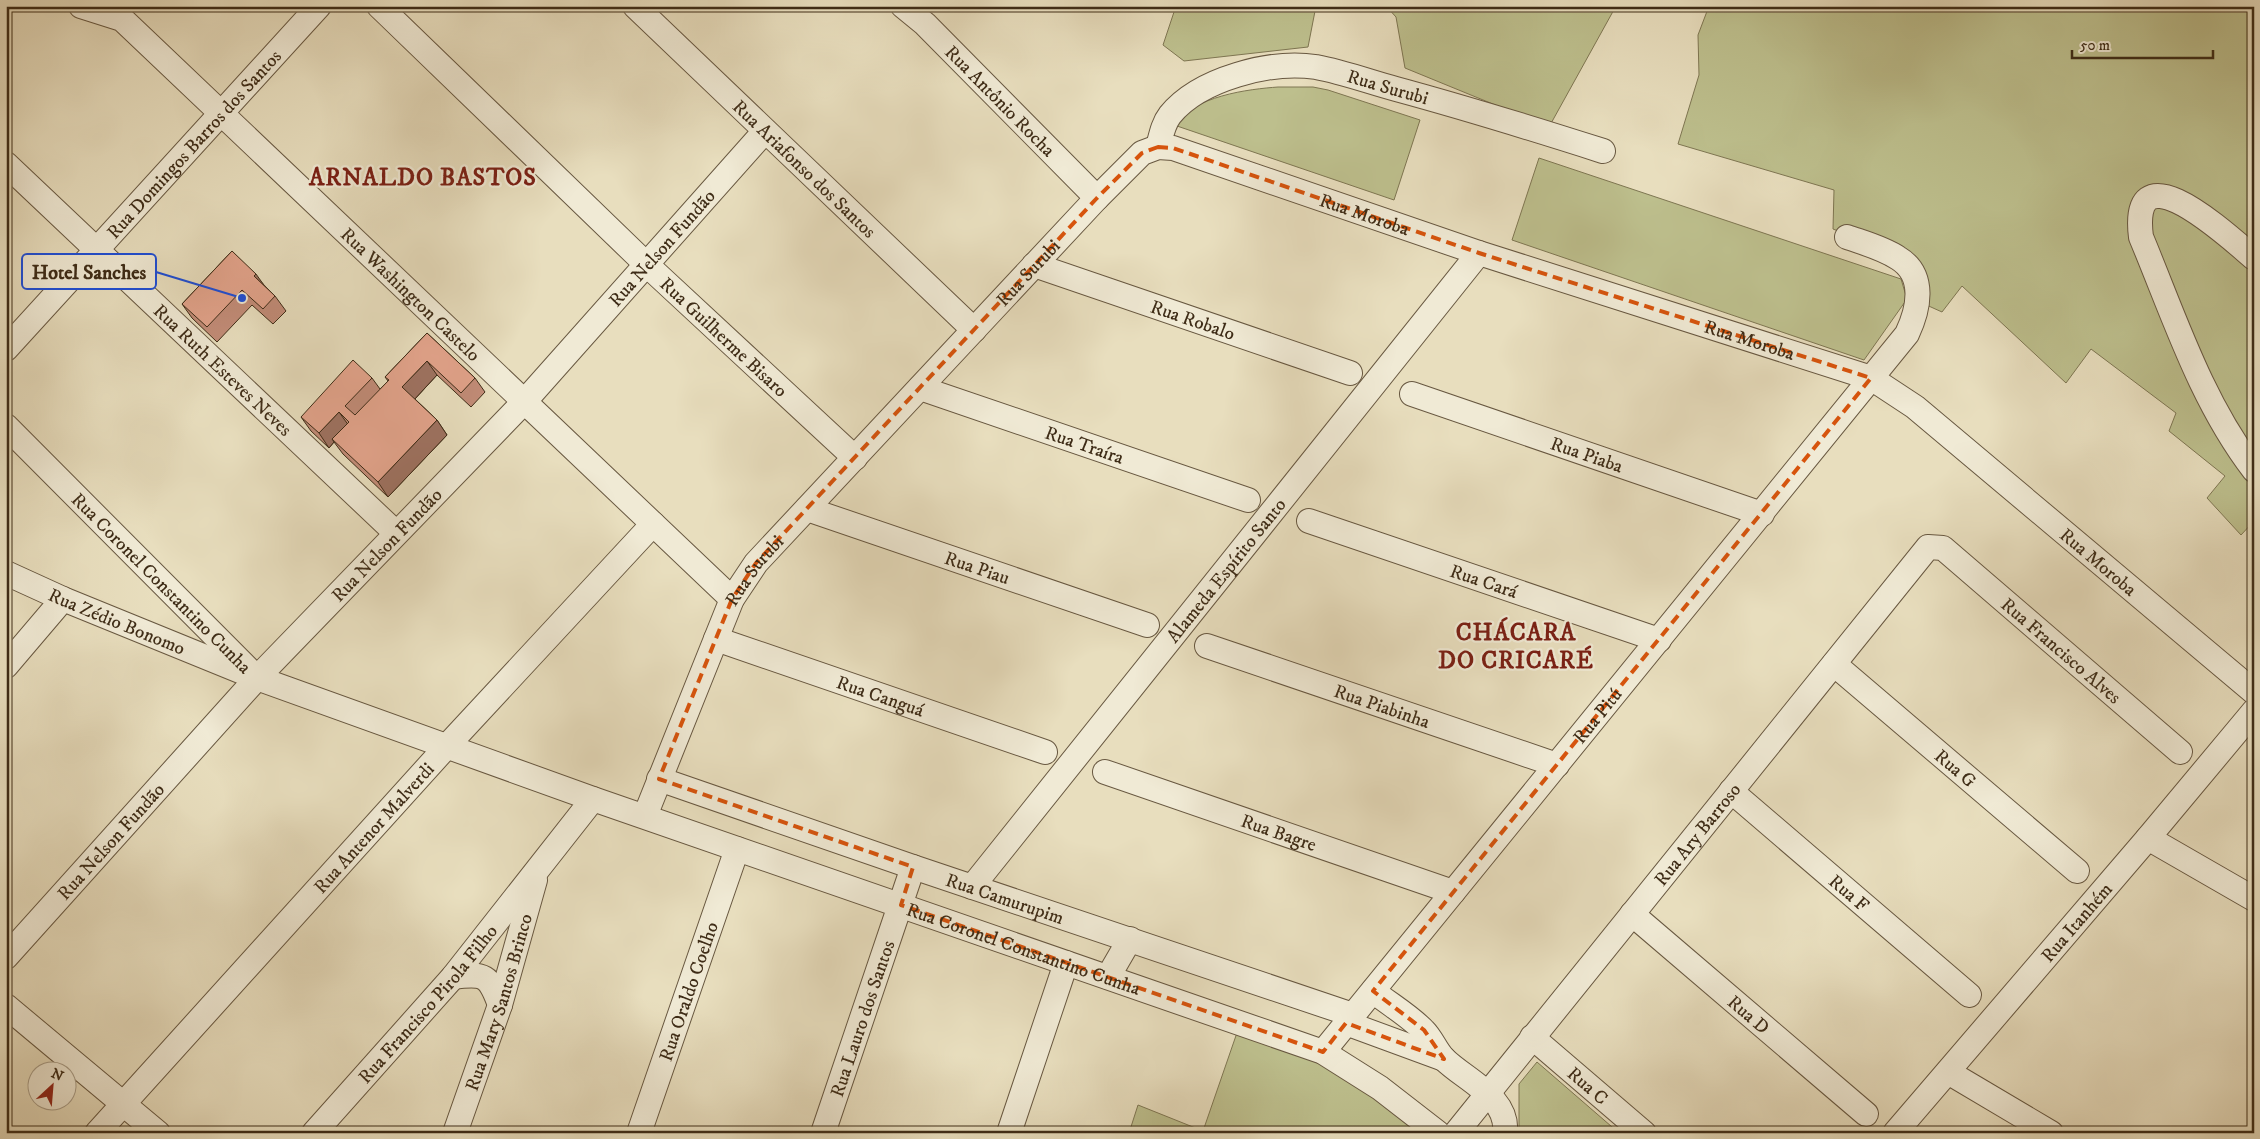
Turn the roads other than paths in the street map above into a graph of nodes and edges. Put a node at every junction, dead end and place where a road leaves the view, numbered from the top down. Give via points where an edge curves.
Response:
1 (81, 6) edge
2 (319, 6) edge
3 (378, 6) edge
4 (635, 6) edge
5 (903, 6) edge
6 (222, 113) junction
7 (766, 131) junction
8 (1158, 147) junction
9 (1603, 151) dead end
10 (6, 164) edge
11 (1097, 198) junction
12 (1848, 236) dead end
13 (98, 249) junction
14 (1479, 253) junction
15 (2254, 258) edge
16 (647, 265) junction
17 (1034, 265) junction
18 (974, 330) junction
19 (6, 349) edge
20 (1350, 373) dead end
21 (1871, 378) junction
22 (920, 388) junction
23 (1412, 394) dead end
24 (524, 402) junction
25 (6, 426) edge
26 (855, 458) junction
27 (2254, 470) edge
28 (1248, 500) dead end
29 (807, 509) junction
30 (1762, 514) junction
31 (1309, 521) dead end
32 (653, 524) junction
33 (396, 532) junction
34 (1943, 548) joint
35 (6, 573) edge
36 (63, 599) junction
37 (732, 599) junction
38 (1147, 625) dead end
39 (716, 639) junction
40 (1659, 640) junction
41 (1208, 646) dead end
42 (1834, 664) junction
43 (6, 666) edge
44 (257, 678) junction
45 (2254, 692) edge
46 (2251, 718) edge
47 (447, 746) junction
48 (1045, 752) dead end
49 (2180, 752) dead end
50 (1556, 765) junction
51 (1105, 772) dead end
52 (659, 779) junction
53 (1731, 791) junction
54 (593, 799) junction
55 (645, 816) junction
56 (2148, 838) junction
57 (737, 849) junction
58 (914, 867) junction
59 (538, 871) junction
60 (2077, 871) dead end
61 (972, 887) junction
62 (1453, 892) junction
63 (2254, 899) edge
64 (901, 905) junction
65 (1632, 914) junction
66 (1130, 939) junction
67 (6, 957) edge
68 (1066, 963) junction
69 (453, 977) junction
70 (1108, 977) junction
71 (1373, 991) junction
72 (1969, 995) dead end
73 (500, 1005) junction
74 (6, 1006) edge
75 (1350, 1019) junction
76 (1532, 1036) junction
77 (1323, 1052) junction
78 (1444, 1059) junction
79 (1948, 1072) junction
80 (1486, 1093) junction
81 (123, 1104) junction
82 (1866, 1114) dead end
83 (97, 1133) edge
84 (158, 1133) edge
85 (314, 1133) edge
86 (455, 1133) edge
87 (639, 1133) edge
88 (823, 1133) edge
89 (1009, 1133) edge
90 (1438, 1133) edge
91 (1456, 1133) edge
92 (1505, 1133) edge
93 (1644, 1133) edge
94 (1895, 1133) edge
95 (2051, 1133) edge

1 - 6 street, Rua Washington Castelo via 122,20
2 - 6 street, Rua Domingos Barros dos Santos
3 - 16 street, Rua Guilherme Bisaro
4 - 7 street, Rua Ariafonso dos Santos
5 - 11 street, Rua Antônio Rocha
6 - 13 street, Rua Domingos Barros dos Santos
6 - 24 street, Rua Washington Castelo
7 - 16 street, Rua Nelson Fundão
7 - 18 street, Rua Ariafonso dos Santos
8 - 9 street, Rua Surubi via 1169,117 1192,96 1251,70 1283,66 1316,67
8 - 11 street, Rua Surubi via 1142,153
8 - 14 street, Rua Moroba via 1174,148
10 - 13 street, Rua Ruth Esteves Neves
11 - 17 street, Rua Surubi
12 - 21 street, Rua Pitú via 1898,258 1909,268 1918,288 1919,303 1907,334
13 - 19 street, Rua Domingos Barros dos Santos
13 - 33 street, Rua Ruth Esteves Neves
14 - 21 street, Rua Moroba
14 - 61 street, Alameda Espírito Santo
15 - 27 street via 2184,203 2166,196 2152,196 2142,204 2138,219 2144,246 2207,394 2224,427
16 - 24 street, Rua Nelson Fundão
16 - 26 street, Rua Guilherme Bisaro
17 - 18 street, Rua Surubi
17 - 20 street, Rua Robalo
18 - 22 street, Rua Surubi
21 - 30 street, Rua Pitú
21 - 45 street, Rua Moroba via 1915,407
22 - 26 street, Rua Surubi
22 - 28 street, Rua Traíra
23 - 30 street, Rua Piaba
24 - 32 street, Rua Washington Castelo
24 - 33 street, Rua Nelson Fundão
25 - 44 street, Rua Coronel Constantino Cunha
26 - 29 street, Rua Surubi
29 - 37 street, Rua Surubi via 756,563
29 - 38 street, Rua Piau
30 - 40 street, Rua Pitú
31 - 40 street, Rua Cará
32 - 37 street, Rua Washington Castelo
32 - 47 street, Rua Antenor Malverdi
33 - 44 street, Rua Nelson Fundão
34 - 42 street, Rua Ary Barroso via 1928,547
34 - 49 street, Rua Francisco Alves
35 - 36 street, Rua Zédio Bonomo
36 - 43 street
36 - 44 street, Rua Zédio Bonomo
37 - 39 street, Rua Surubi
39 - 48 street, Rua Canguá
39 - 52 street, Rua Surubi
40 - 50 street, Rua Pitú
41 - 50 street, Rua Piabinha
42 - 53 street, Rua Ary Barroso
42 - 60 street, Rua G
44 - 47 street, Rua Coronel Constantino Cunha
44 - 67 street, Rua Nelson Fundão
46 - 56 street, Rua Itanhém
47 - 54 street, Rua Coronel Constantino Cunha
47 - 81 street, Rua Antenor Malverdi
50 - 62 street, Rua Pitú
51 - 62 street, Rua Bagre
52 - 55 street, Rua Surubi
52 - 58 street, Rua Camurupim
53 - 65 street, Rua Ary Barroso
53 - 72 street, Rua F
54 - 55 street, Rua Coronel Constantino Cunha
54 - 59 street
55 - 57 street, Rua Coronel Constantino Cunha
56 - 63 street
56 - 79 street, Rua Itanhém
57 - 64 street, Rua Coronel Constantino Cunha
57 - 87 street, Rua Oraldo Coelho
58 - 61 street, Rua Camurupim
58 - 64 street, Rua Lauro dos Santos
59 - 69 street, Rua Francisco Pirola Filho
59 - 73 street, Rua Mary Santos Brinco
61 - 66 street, Rua Camurupim
62 - 71 street, Rua Pitú
64 - 68 street, Rua Coronel Constantino Cunha
64 - 88 street, Rua Lauro dos Santos
65 - 76 street, Rua Ary Barroso
65 - 82 street, Rua D
66 - 70 street
66 - 75 street, Rua Camurupim
68 - 70 street, Rua Coronel Constantino Cunha
68 - 89 street
69 - 73 street via 476,974 492,983
69 - 85 street, Rua Francisco Pirola Filho
70 - 77 street, Rua Coronel Constantino Cunha
71 - 75 street, Rua Pitú
71 - 78 street via 1424,1030
73 - 86 street, Rua Mary Santos Brinco
74 - 81 street
75 - 77 street, Rua Pitú
75 - 78 street, Rua Camurupim
76 - 80 street, Rua Ary Barroso
76 - 93 street, Rua C
77 - 90 street, Rua Coronel Constantino Cunha via 1380,1088
78 - 80 street
79 - 94 street, Rua Itanhém
79 - 95 street
80 - 91 street, Rua Ary Barroso
80 - 92 street via 1500,1108
81 - 83 street, Rua Antenor Malverdi
81 - 84 street

